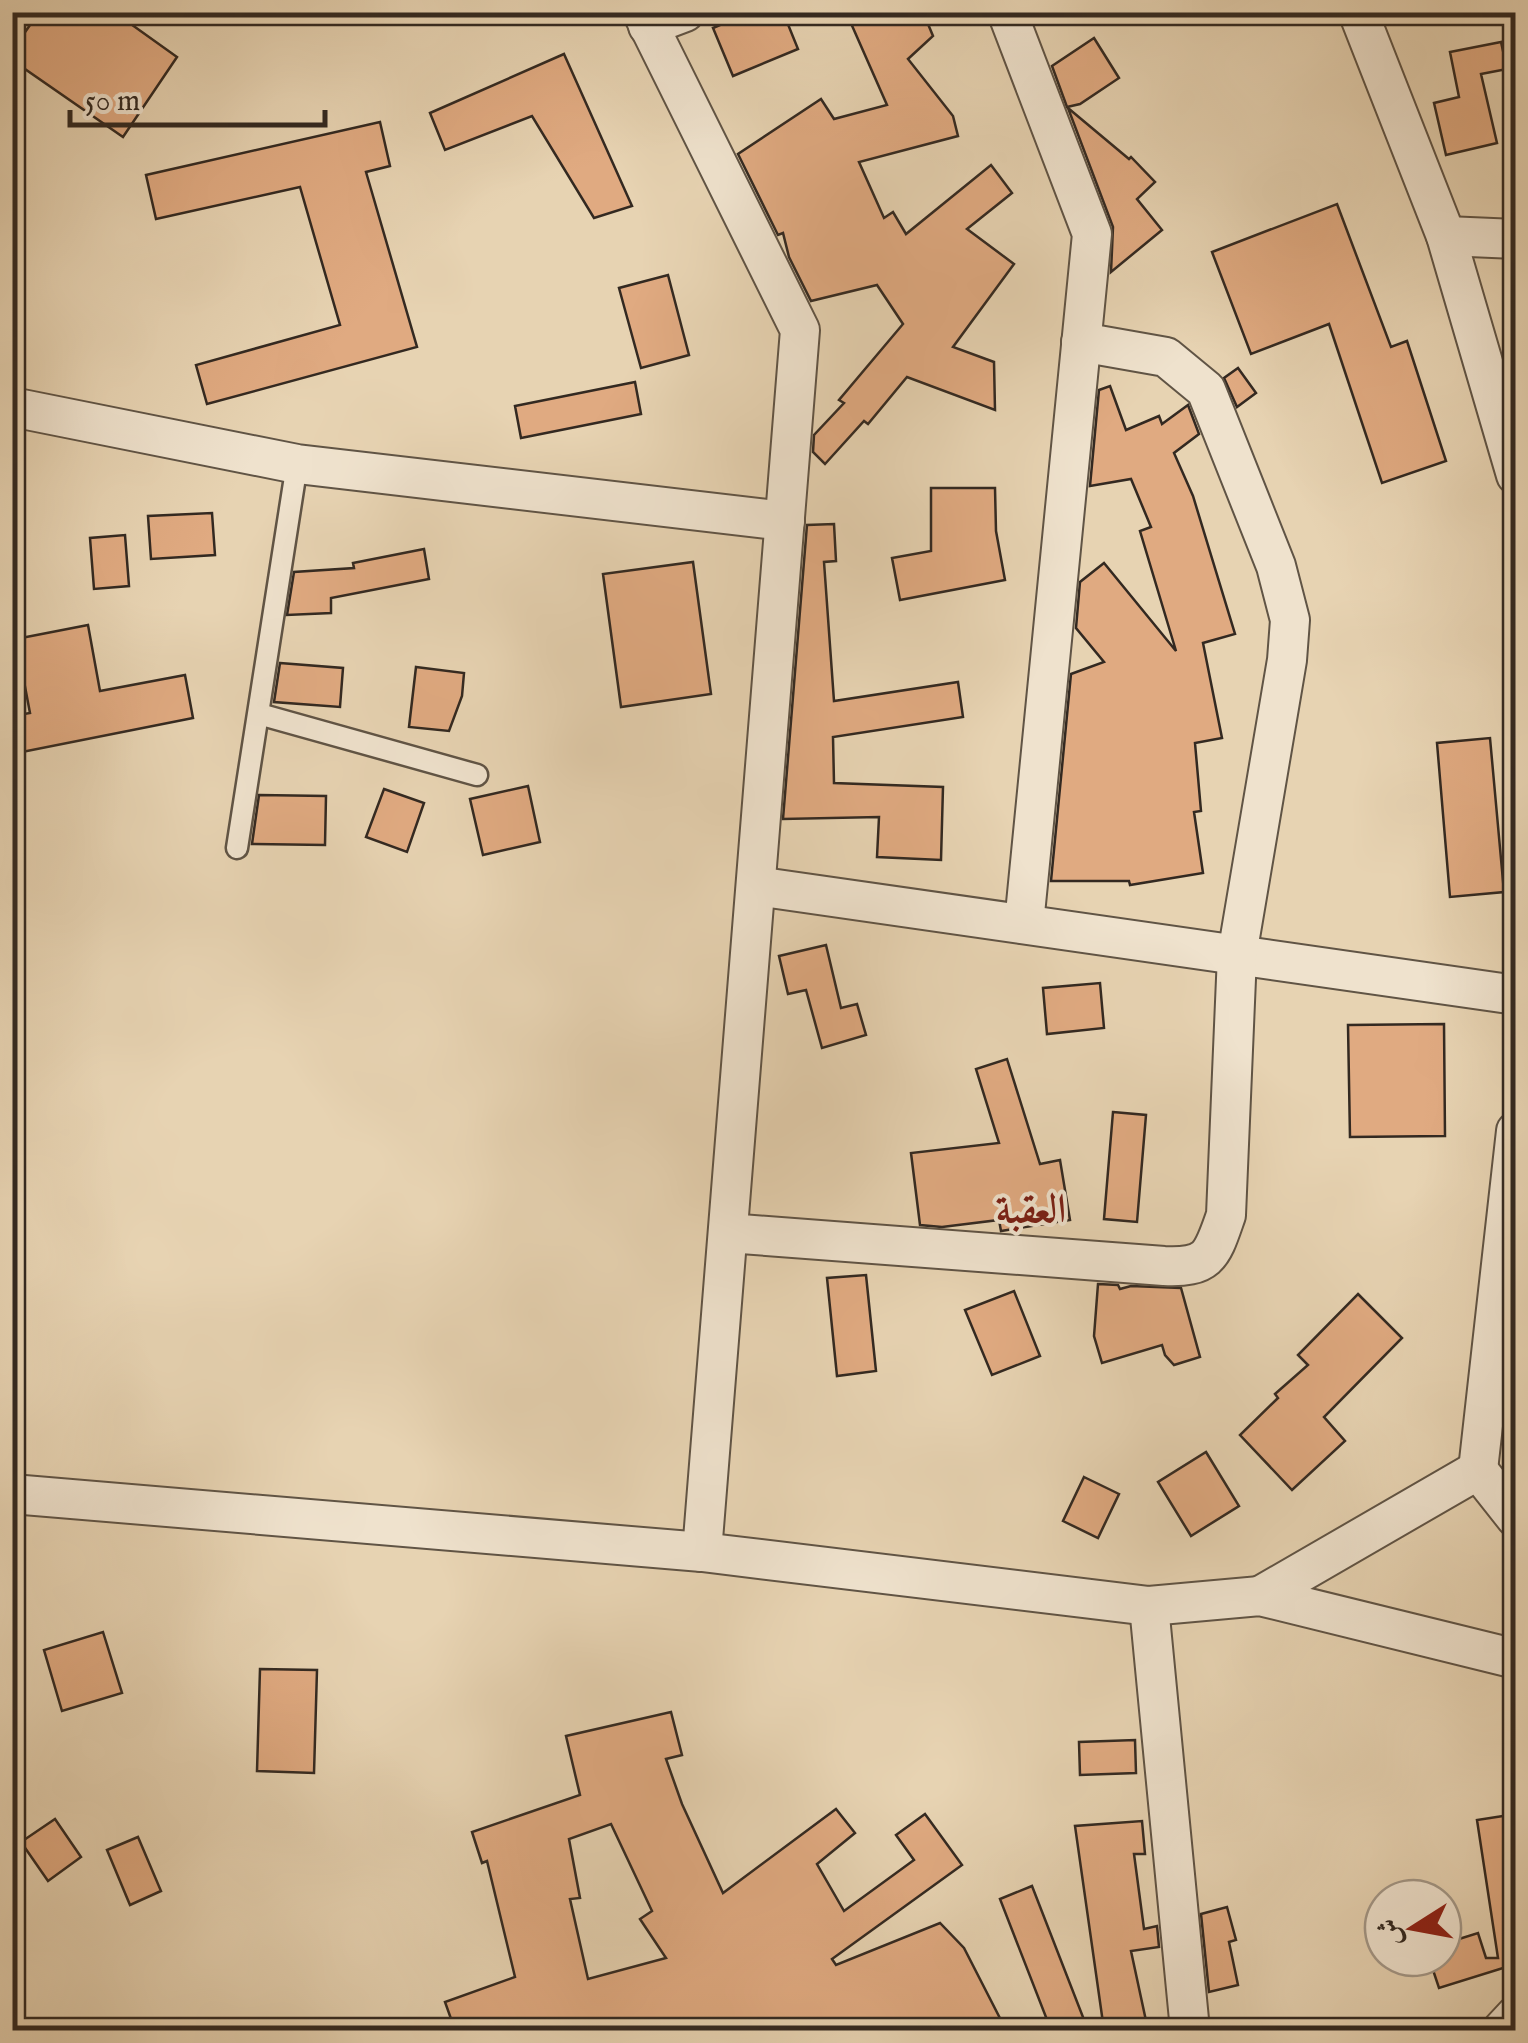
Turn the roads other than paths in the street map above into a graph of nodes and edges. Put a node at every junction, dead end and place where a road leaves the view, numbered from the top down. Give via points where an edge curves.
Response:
1 (685, 12) edge
2 (1007, 12) edge
3 (1358, 12) edge
4 (645, 19) edge
5 (1446, 236) junction
6 (1516, 239) edge
7 (1081, 342) junction
8 (12, 408) edge
9 (297, 464) junction
10 (1516, 475) edge
11 (785, 521) junction
12 (259, 714) junction
13 (477, 775) dead end
14 (237, 848) dead end
15 (756, 886) junction
16 (1024, 924) junction
17 (1237, 955) junction
18 (1516, 995) edge
19 (1516, 1131) edge
20 (728, 1234) junction
21 (1478, 1470) junction
22 (12, 1494) edge
23 (1516, 1518) edge
24 (702, 1552) junction
25 (1260, 1596) junction
26 (1149, 1606) junction
27 (1516, 1659) edge
28 (1516, 2015) edge
29 (1190, 2030) edge
30 (1502, 2030) edge

1 - 4 street
2 - 7 street via 1092,234
3 - 5 street
4 - 11 street via 800,330
5 - 6 street
5 - 10 street
7 - 16 street
7 - 17 street via 1166,357 1206,390 1281,584 1290,620 1287,660
8 - 9 street
9 - 11 street
9 - 12 lane
11 - 15 street
12 - 13 lane
12 - 14 lane
15 - 16 street
15 - 20 street
16 - 17 street
17 - 18 street
17 - 20 street via 1226,1215 1212,1254 1191,1267
19 - 21 street
20 - 24 street
21 - 23 street
21 - 25 street
22 - 24 street
24 - 26 street
25 - 26 street
25 - 27 street
26 - 29 street
28 - 30 street

